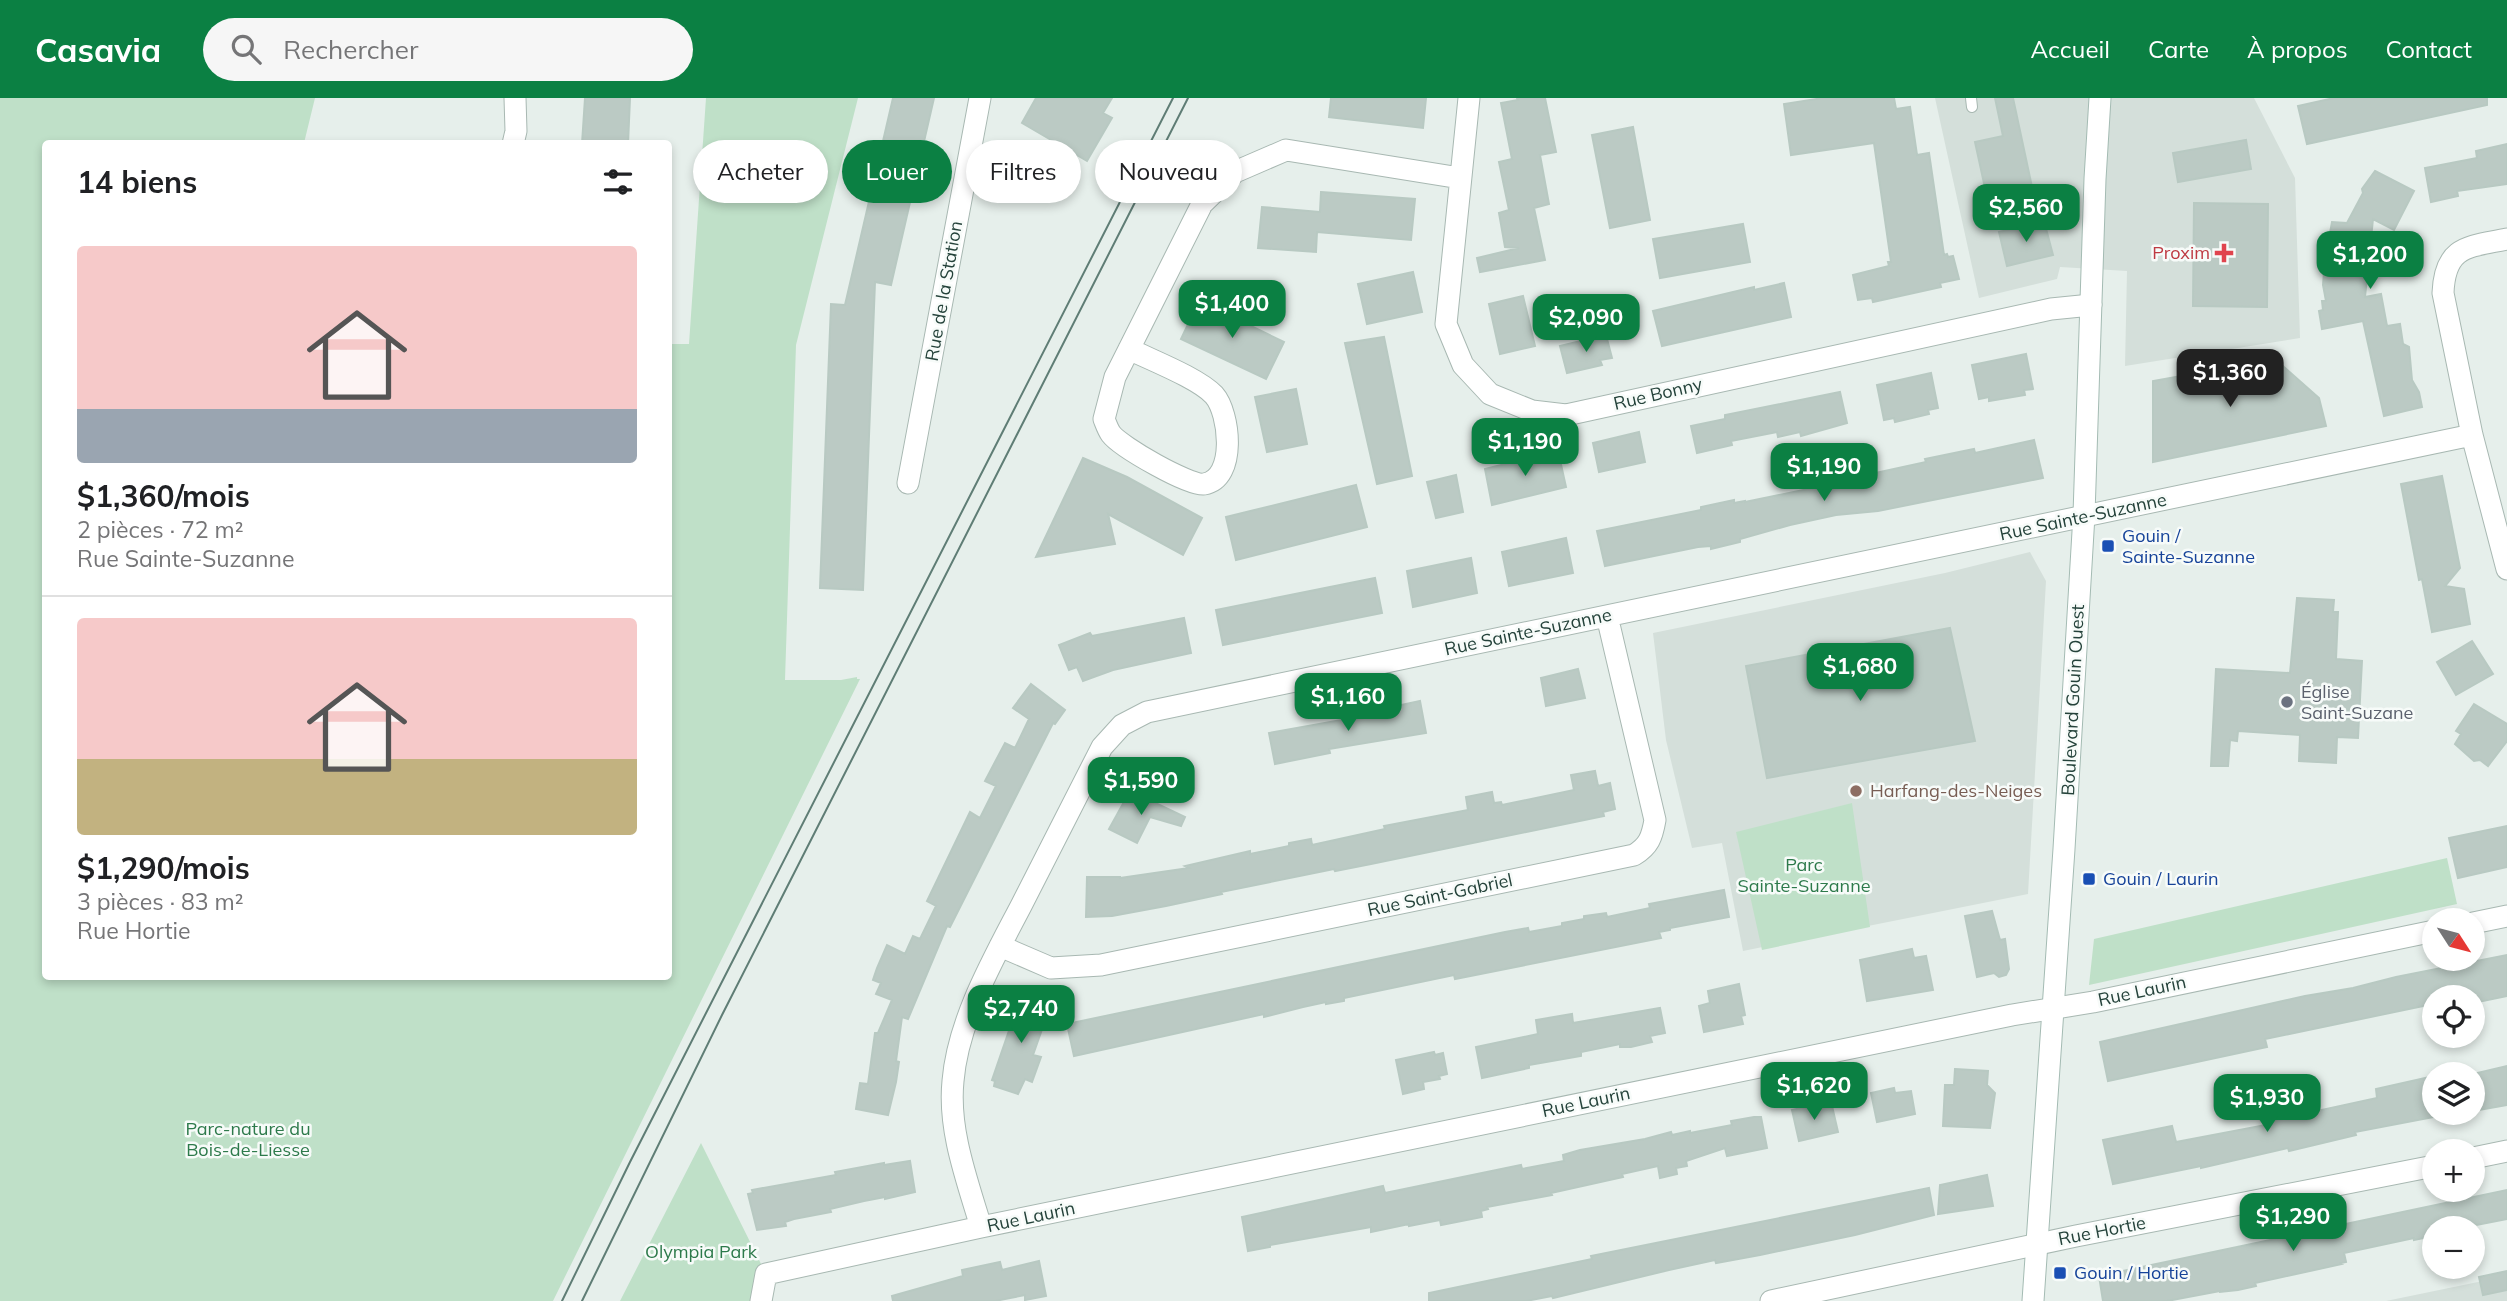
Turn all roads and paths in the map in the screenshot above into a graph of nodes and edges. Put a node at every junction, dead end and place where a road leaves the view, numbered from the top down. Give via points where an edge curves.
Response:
1 (515, 98) edge
2 (980, 98) edge
3 (1469, 98) edge
4 (2100, 98) edge
5 (514, 140) edge
6 (1460, 178) junction
7 (2507, 240) edge
8 (2091, 305) junction
9 (1129, 349) junction
10 (2472, 435) junction
11 (908, 483) dead end
12 (2084, 515) junction
13 (2507, 569) edge
14 (1607, 616) junction
15 (2507, 916) edge
16 (2485, 921) edge
17 (2422, 933) edge
18 (1000, 946) junction
19 (2053, 1008) junction
20 (2507, 1151) edge
21 (2485, 1156) edge
22 (2422, 1168) edge
23 (981, 1227) junction
24 (2037, 1244) junction
25 (761, 1301) edge
26 (1771, 1301) edge
27 (2033, 1301) edge

1 - 5 street
2 - 11 street, Rue de la Station
3 - 6 street, Rue Bonny
4 - 8 street, Boulevard Gouin Ouest
6 - 8 street, Rue Bonny via 1446,324 1463,365 1490,394 1532,411 1566,415 1844,352 2051,309
6 - 9 street via 1286,150 1235,172 1202,204
7 - 10 street via 2463,248 2451,259 2444,276 2443,293
8 - 12 street, Boulevard Gouin Ouest
9 - 9 street via 1107,401 1104,419 1111,434 1140,456 1195,483 1206,484 1216,478 1228,452 1220,403 1199,385
10 - 12 street, Rue Sainte-Suzanne
10 - 13 street
12 - 14 street, Rue Sainte-Suzanne
12 - 19 street, Boulevard Gouin Ouest
14 - 18 street, Rue Sainte-Suzanne via 1147,712 1122,725 1102,747
14 - 18 street, Rue Saint-Gabriel via 1655,820 1652,839 1634,855 1101,965 1051,968
15 - 16 street
17 - 19 street, Rue Laurin
18 - 23 street, Rue Sainte-Suzanne via 959,1040 953,1083 954,1121
19 - 23 street, Rue Laurin
19 - 24 street, Boulevard Gouin Ouest
20 - 21 street
22 - 24 street, Rue Hortie
23 - 25 street, Rue Laurin via 766,1273
24 - 26 street, Rue Hortie
24 - 27 street, Boulevard Gouin Ouest

